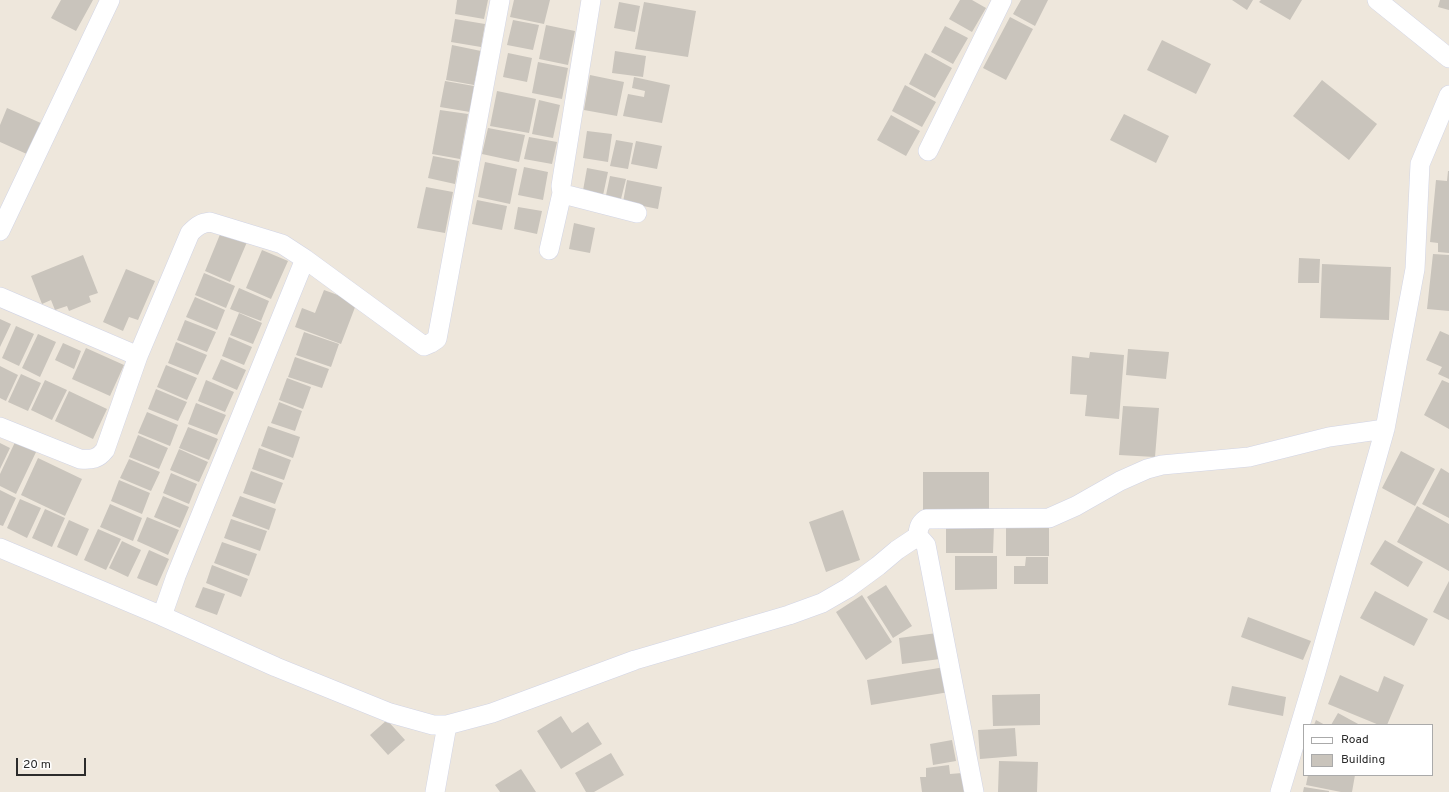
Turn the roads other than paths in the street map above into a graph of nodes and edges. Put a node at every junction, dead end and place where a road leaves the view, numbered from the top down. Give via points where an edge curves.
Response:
1 (110, 0) edge
2 (500, 0) edge
3 (591, 0) edge
4 (1002, 0) edge
5 (1377, 0) edge
6 (1449, 58) edge
7 (1449, 95) edge
8 (928, 152) dead end
9 (562, 193) junction
10 (637, 213) dead end
11 (0, 231) edge
12 (549, 250) dead end
13 (305, 259) junction
14 (0, 297) edge
15 (138, 356) junction
16 (0, 427) edge
17 (1385, 428) junction
18 (918, 536) junction
19 (0, 548) edge
20 (162, 616) junction
21 (447, 725) junction
22 (435, 792) edge
23 (974, 792) edge
24 (1280, 792) edge

1 - 11 street
2 - 13 street via 437,339 424,346
3 - 9 street via 561,186
4 - 8 street
5 - 6 street
7 - 17 street via 1420,164 1415,269
9 - 10 street
9 - 12 street
13 - 15 street via 282,244 210,222 197,226 190,233
13 - 20 street
14 - 15 street
15 - 16 street via 101,456 93,460 80,459
17 - 18 street via 1249,457 1162,465 1146,469 1049,518 926,519 918,528
17 - 24 street
18 - 21 street via 848,588 822,603 635,660 492,713
18 - 23 street via 926,545
19 - 20 street
20 - 21 street via 276,667 390,713 433,725
21 - 22 street

